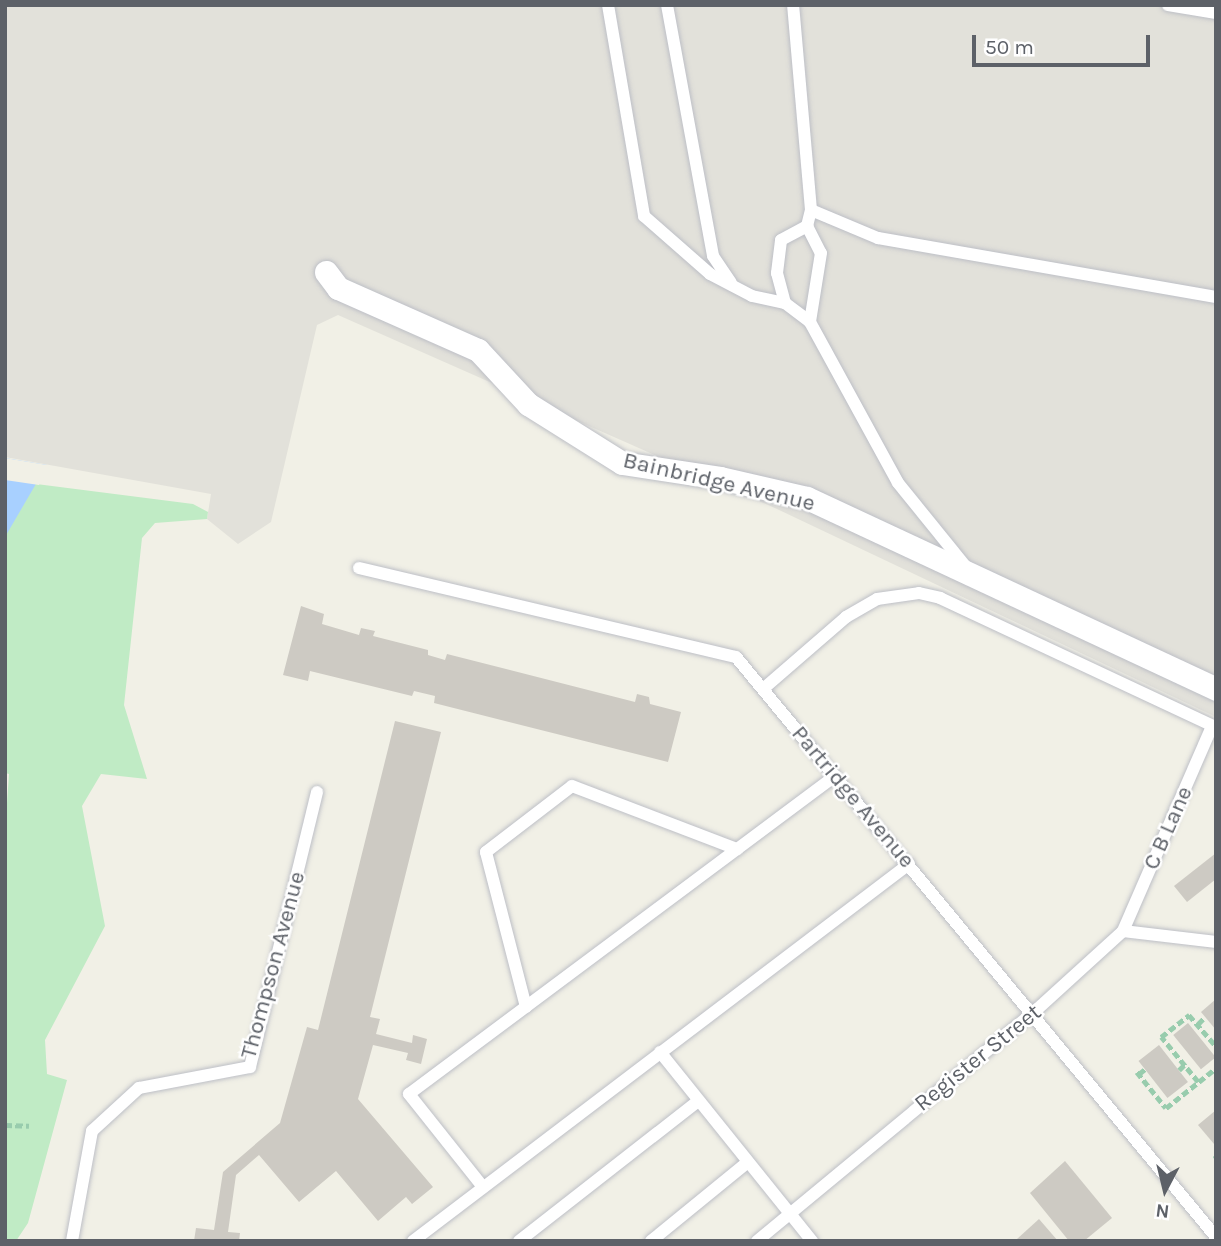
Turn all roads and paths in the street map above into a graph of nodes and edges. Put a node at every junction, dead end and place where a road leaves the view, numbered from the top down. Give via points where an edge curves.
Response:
1 (608, 5) edge
2 (667, 5) edge
3 (793, 5) edge
4 (1168, 5) edge
5 (1216, 13) edge
6 (811, 210) junction
7 (807, 226) junction
8 (326, 272) dead end
9 (733, 287) junction
10 (1216, 297) edge
11 (785, 303) junction
12 (810, 321) junction
13 (359, 568) dead end
14 (973, 575) junction
15 (763, 689) junction
16 (1216, 689) edge
17 (1214, 727) edge
18 (835, 776) junction
19 (317, 792) dead end
20 (737, 849) junction
21 (909, 864) junction
22 (1123, 931) junction
23 (1216, 942) edge
24 (526, 1007) junction
25 (1033, 1013) junction
26 (1205, 1017) dead end
27 (1198, 1024) junction
28 (1216, 1046) edge
29 (660, 1052) junction
30 (1184, 1065) junction
31 (1216, 1068) edge
32 (1145, 1069) dead end
33 (1179, 1070) dead end
34 (1198, 1082) junction
35 (698, 1101) junction
36 (5, 1125) edge
37 (29, 1126) dead end
38 (748, 1163) junction
39 (483, 1187) junction
40 (789, 1212) junction
41 (1216, 1237) edge
42 (72, 1241) edge
43 (413, 1241) edge
44 (519, 1241) edge
45 (651, 1241) edge
46 (757, 1241) edge
47 (812, 1241) edge

1 - 9 lane via 644,216 710,274
2 - 9 lane via 713,256
3 - 6 lane
4 - 5 lane
6 - 7 lane
6 - 10 lane via 878,238
7 - 11 lane via 781,240 777,273
7 - 12 lane via 821,253
8 - 14 street, Bainbridge Avenue via 338,288 478,350 528,404 622,463 807,498
9 - 11 lane
11 - 12 lane
12 - 14 lane via 898,483
13 - 15 lane, Partridge Avenue via 736,657
14 - 16 street, Bainbridge Avenue
15 - 17 lane via 846,617 877,600 919,593 940,598
15 - 18 lane, Partridge Avenue
17 - 22 lane, C B Lane
18 - 20 lane
18 - 21 lane, Partridge Avenue
19 - 42 lane, Thompson Avenue via 250,1067 139,1088 92,1131
20 - 24 lane
20 - 24 lane via 572,786 486,852
21 - 25 lane, Partridge Avenue
21 - 29 lane
22 - 23 lane
22 - 25 lane, Register Street
24 - 39 lane via 409,1094
25 - 40 lane, Register Street
25 - 41 lane, Partridge Avenue
26 - 27 path
27 - 28 path
27 - 30 path via 1189,1015 1161,1037
29 - 35 lane
29 - 39 lane
30 - 33 path
30 - 34 path
31 - 34 path
32 - 34 path via 1138,1073 1166,1108
35 - 38 lane
35 - 44 lane
36 - 37 path
38 - 40 lane
38 - 45 lane
39 - 43 lane
40 - 46 lane, Register Street
40 - 47 lane

